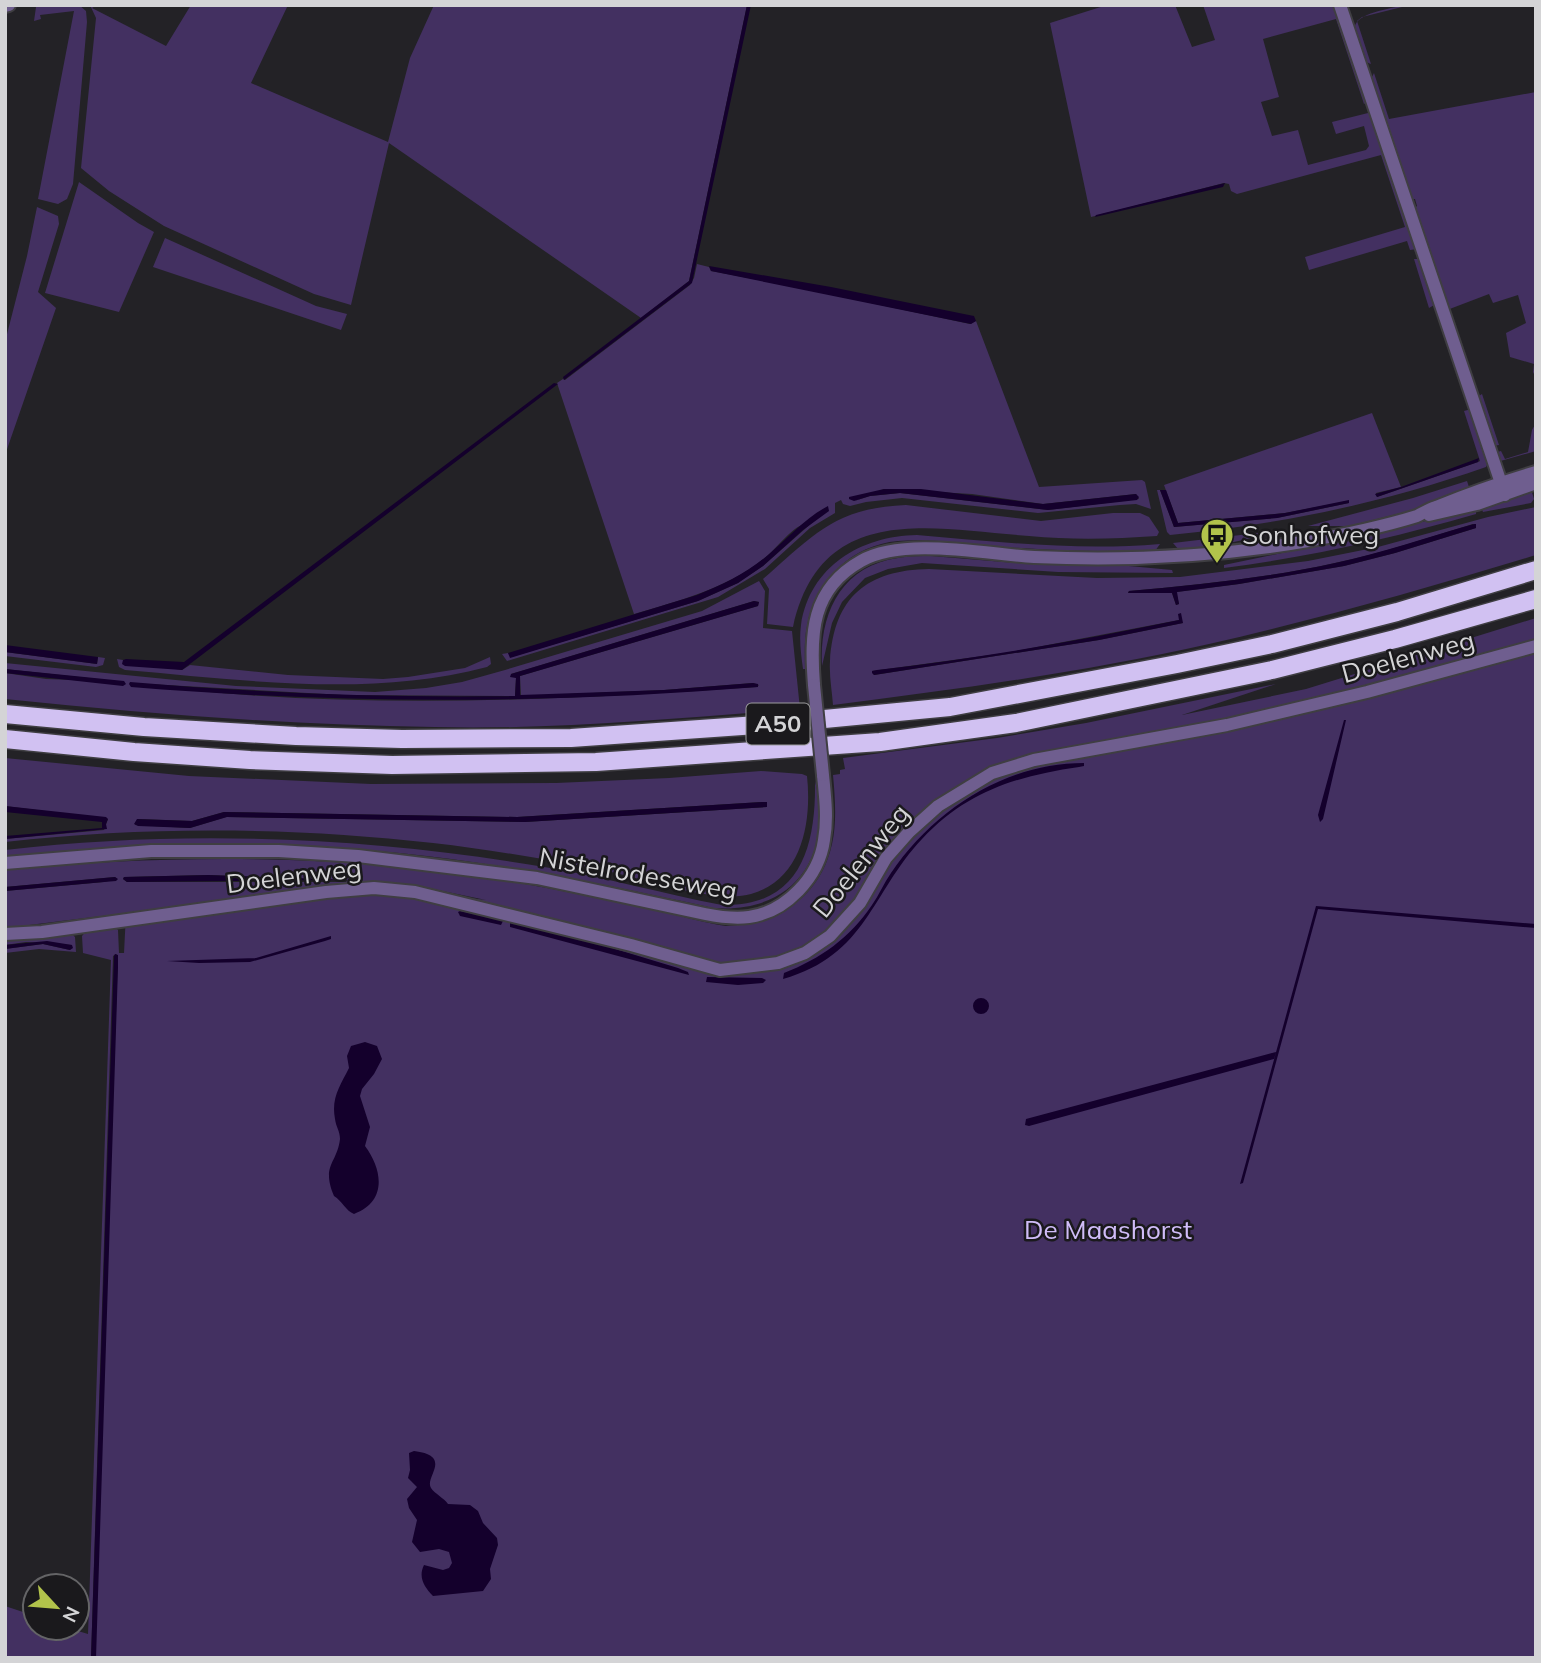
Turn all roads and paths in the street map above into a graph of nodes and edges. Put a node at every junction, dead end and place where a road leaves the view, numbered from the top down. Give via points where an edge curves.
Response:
1 (1340, 5) edge
2 (1536, 472) edge
3 (1536, 484) edge
4 (1503, 489) junction
5 (1536, 570) edge
6 (1536, 599) edge
7 (1536, 646) edge
8 (5, 714) edge
9 (5, 739) edge
10 (5, 863) edge
11 (5, 934) edge

1 - 4 street
2 - 4 street, Nistelrodeseweg
3 - 4 street, Nistelrodeseweg
4 - 10 street, Nistelrodeseweg, bridge via 1436,515 1216,554 1138,559 918,548 861,561 827,593 814,620 814,685 826,805 824,841 810,877 795,894 751,916 725,918 537,878 358,856 151,850
5 - 8 highway, A50 via 1272,644 950,708 571,738 296,736
6 - 9 highway, A50 via 1272,670 1016,723 880,742 596,762 392,765 250,760
7 - 11 street, Doelenweg via 1227,726 1034,760 992,772 909,832 831,936 779,963 720,970 415,892 374,888

